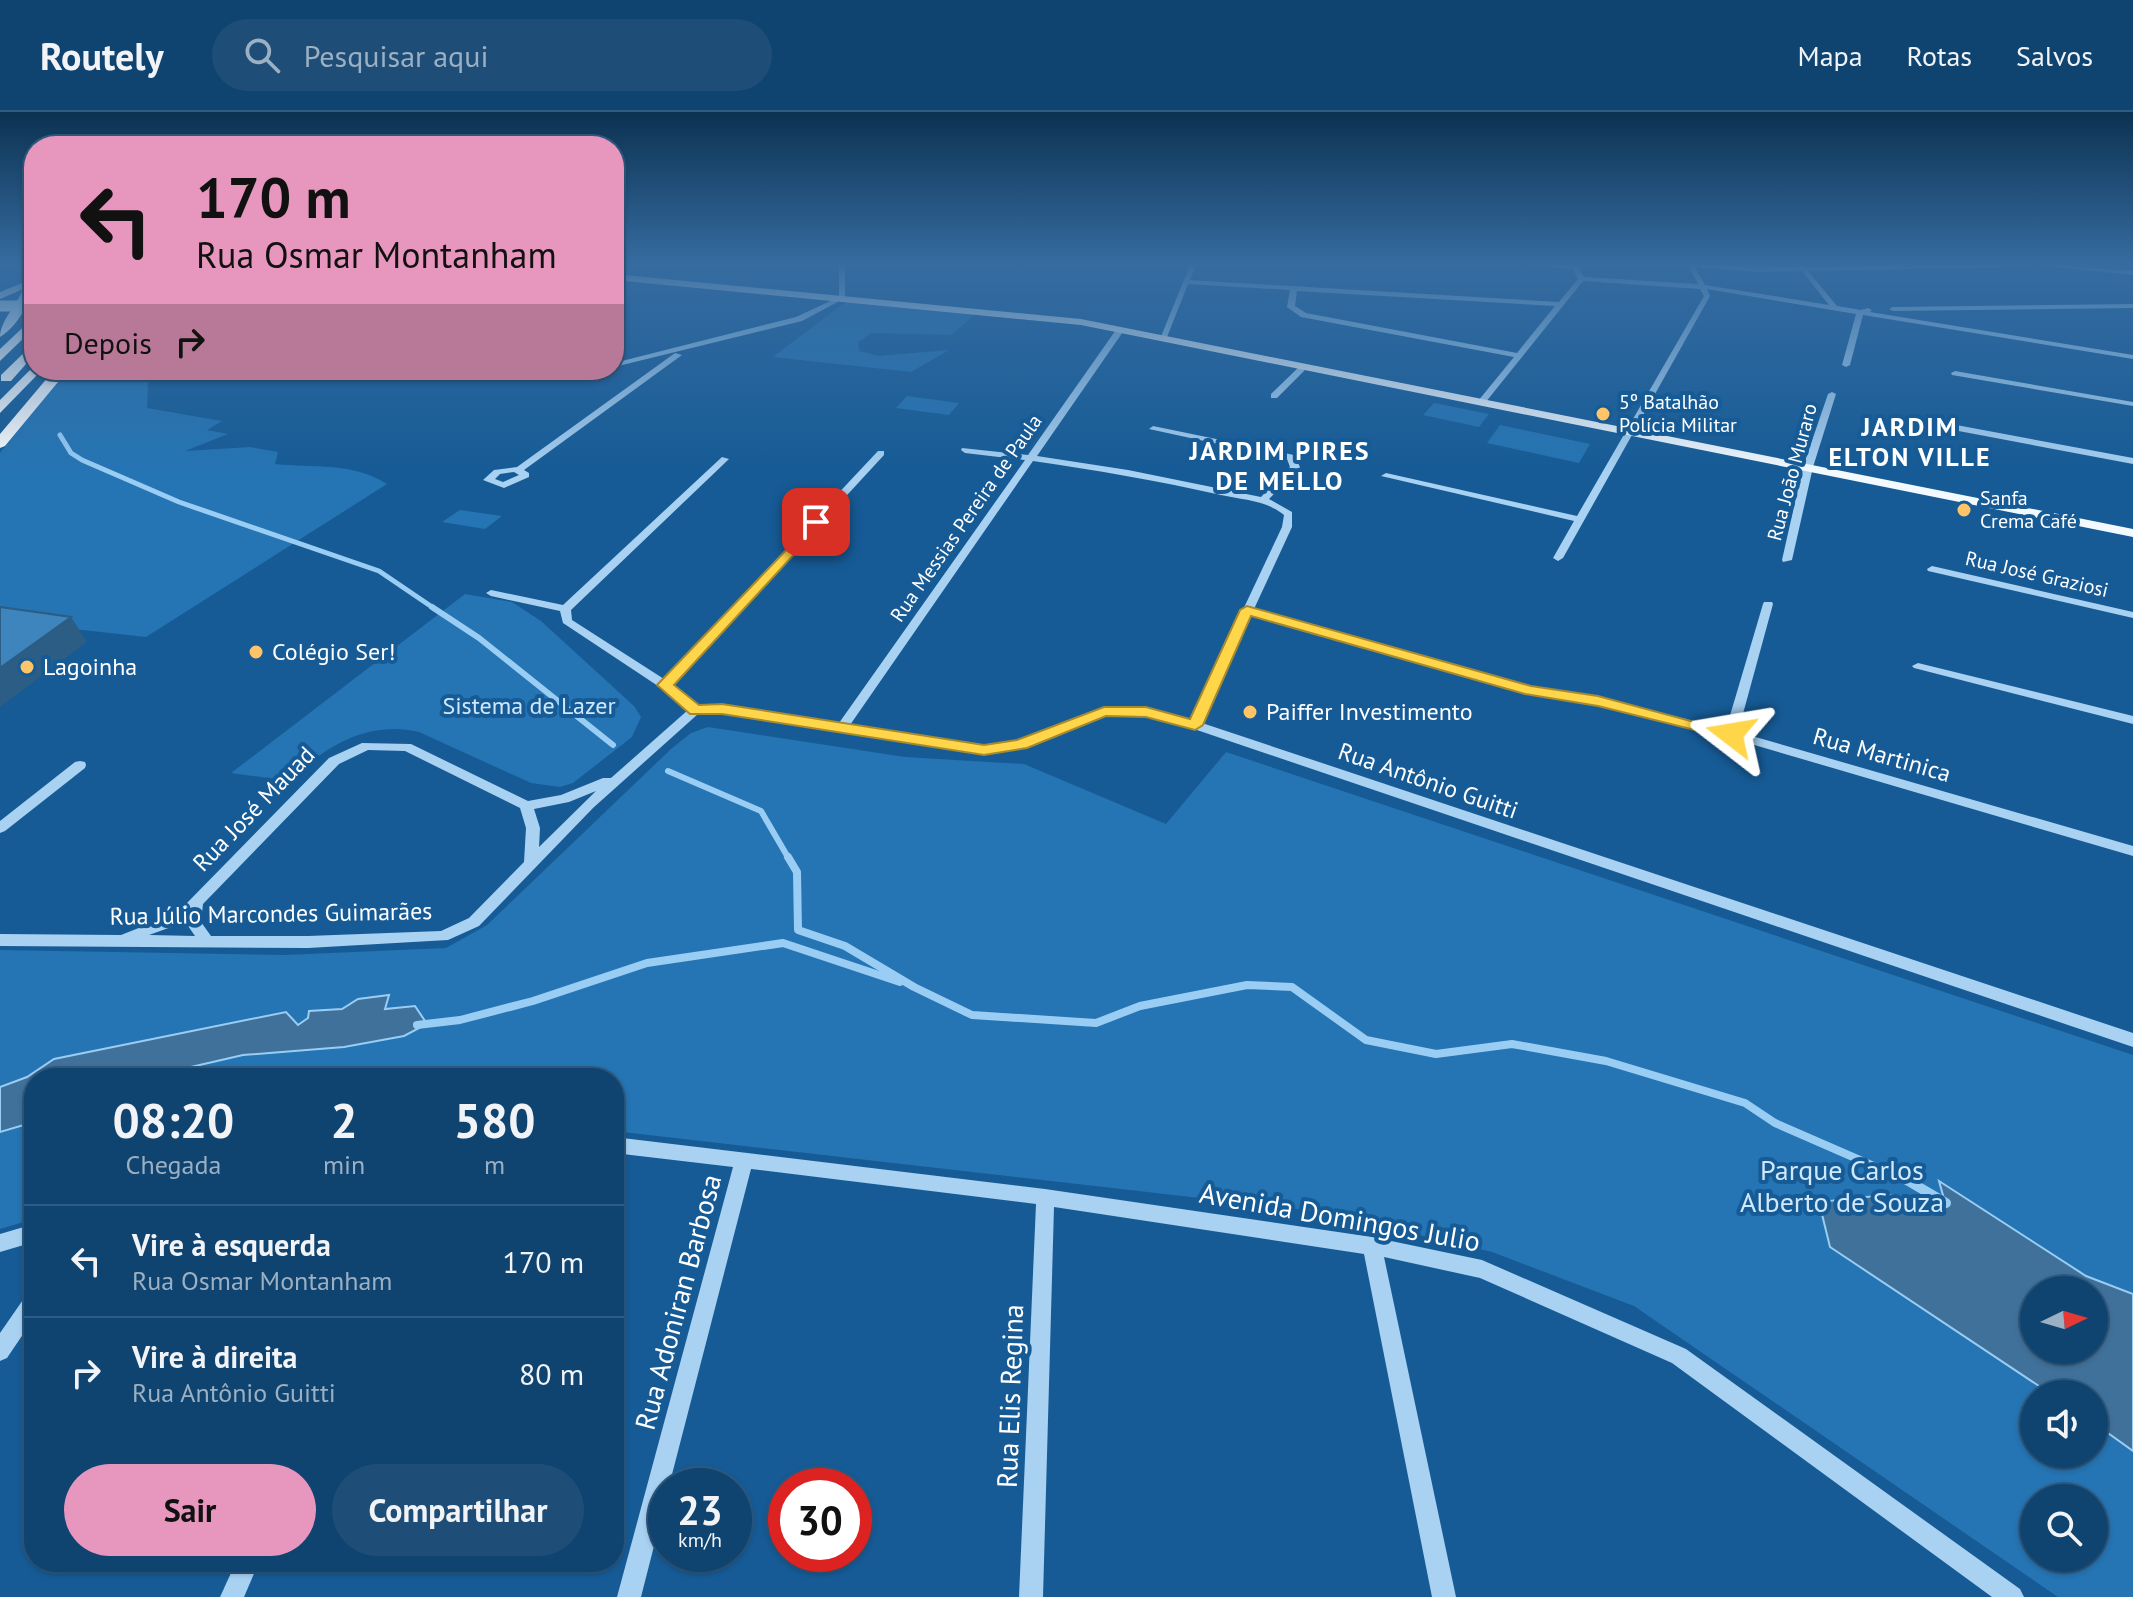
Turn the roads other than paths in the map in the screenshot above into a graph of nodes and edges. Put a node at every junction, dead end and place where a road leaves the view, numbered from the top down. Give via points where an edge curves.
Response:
1 (21, 334) edge
2 (743, 334) edge
3 (1117, 334) edge
4 (1149, 334) edge
5 (1407, 334) edge
6 (1535, 334) edge
7 (1685, 334) edge
8 (1855, 334) edge
9 (2000, 334) edge
10 (1163, 337) joint
11 (685, 350) junction
12 (1518, 355) junction
13 (0, 357) edge
14 (2133, 357) edge
15 (24, 358) edge
16 (624, 363) edge
17 (1846, 365) dead end
18 (1305, 366) junction
19 (1955, 373) dead end
20 (25, 380) edge
21 (53, 380) edge
22 (0, 385) edge
23 (1832, 394) dead end
24 (1274, 396) dead end
25 (1482, 401) junction
26 (2133, 404) edge
27 (0, 409) edge
28 (1951, 427) dead end
29 (1153, 429) dead end
30 (1630, 431) junction
31 (0, 443) edge
32 (965, 450) dead end
33 (881, 453) dead end
34 (1030, 458) junction
35 (725, 459) dead end
36 (2133, 461) edge
37 (1808, 467) junction
38 (520, 469) dead end
39 (1386, 476) dead end
40 (1262, 501) junction
41 (1579, 519) junction
42 (2133, 533) edge
43 (1558, 558) dead end
44 (1787, 560) dead end
45 (1932, 569) dead end
46 (491, 593) dead end
47 (1768, 604) dead end
48 (565, 609) junction
49 (1247, 610) junction
50 (2133, 615) edge
51 (1918, 666) dead end
52 (665, 685) junction
53 (695, 710) junction
54 (2133, 720) edge
55 (1195, 725) junction
56 (841, 729) junction
57 (1731, 734) junction
58 (80, 765) dead end
59 (620, 776) junction
60 (526, 806) junction
61 (0, 828) edge
62 (2133, 851) edge
63 (531, 864) junction
64 (196, 903) junction
65 (0, 940) edge
66 (120, 941) junction
67 (207, 941) junction
68 (2133, 1040) edge
69 (624, 1146) edge
70 (744, 1160) junction
71 (1045, 1197) junction
72 (24, 1236) edge
73 (0, 1243) edge
74 (1372, 1246) junction
75 (24, 1316) edge
76 (0, 1351) edge
77 (243, 1572) edge
78 (232, 1597) edge
79 (629, 1597) edge
80 (1031, 1597) edge
81 (1444, 1597) edge
82 (2012, 1597) edge

1 - 13 highway
2 - 11 street
3 - 34 street, Rua Messias Pereira de Paula
4 - 10 main road
5 - 12 street
6 - 12 street
7 - 30 street
8 - 17 street
9 - 14 street
10 - 18 main road
11 - 16 street
11 - 38 street
12 - 25 street
15 - 22 highway
18 - 24 street
18 - 25 main road
19 - 26 street
20 - 27 highway
21 - 31 highway
23 - 37 street, Rua João Muraro
25 - 30 main road
28 - 36 street
29 - 40 street via 1291,457 1295,467
30 - 37 main road
30 - 41 street
32 - 34 street
33 - 52 street
34 - 40 street via 1138,472
34 - 56 street, Rua Messias Pereira de Paula
35 - 48 street
37 - 42 main road
37 - 44 street, Rua João Muraro
39 - 41 street
40 - 49 street via 1289,514
41 - 43 street
45 - 50 street, Rua José Graziosi
46 - 48 street
47 - 57 street
48 - 52 street via 567,621
49 - 55 street
49 - 57 street, Rua Martinica via 1530,691 1598,701
51 - 54 street
52 - 53 street
53 - 56 street, Rua Antônio Guitti via 722,709
53 - 59 street, Rua Júlio Marcondes Guimarães
55 - 56 street, Rua Antônio Guitti via 1146,712 1104,711 1021,744 984,750
55 - 68 street, Rua Antônio Guitti
57 - 62 street, Rua Martinica
58 - 61 street
59 - 60 street via 564,799
59 - 63 street, Rua Júlio Marcondes Guimarães
60 - 63 street via 533,828
60 - 64 street, Rua José Mauad via 407,747 366,746 334,761
63 - 67 street, Rua Júlio Marcondes Guimarães via 474,922 443,936
64 - 66 street, Rua José Mauad via 177,918
64 - 67 street, Rua José Mauad via 193,923
65 - 66 street, Rua Júlio Marcondes Guimarães
66 - 67 street, Rua Júlio Marcondes Guimarães
69 - 70 street, Avenida Domingos Julio
70 - 71 street, Avenida Domingos Julio
70 - 79 street, Rua Adoniran Barbosa
71 - 74 street, Avenida Domingos Julio
71 - 80 street, Rua Elis Regina
72 - 73 street
74 - 81 street
74 - 82 street, Avenida Domingos Julio via 1482,1269 1679,1356
75 - 76 street
77 - 78 street

